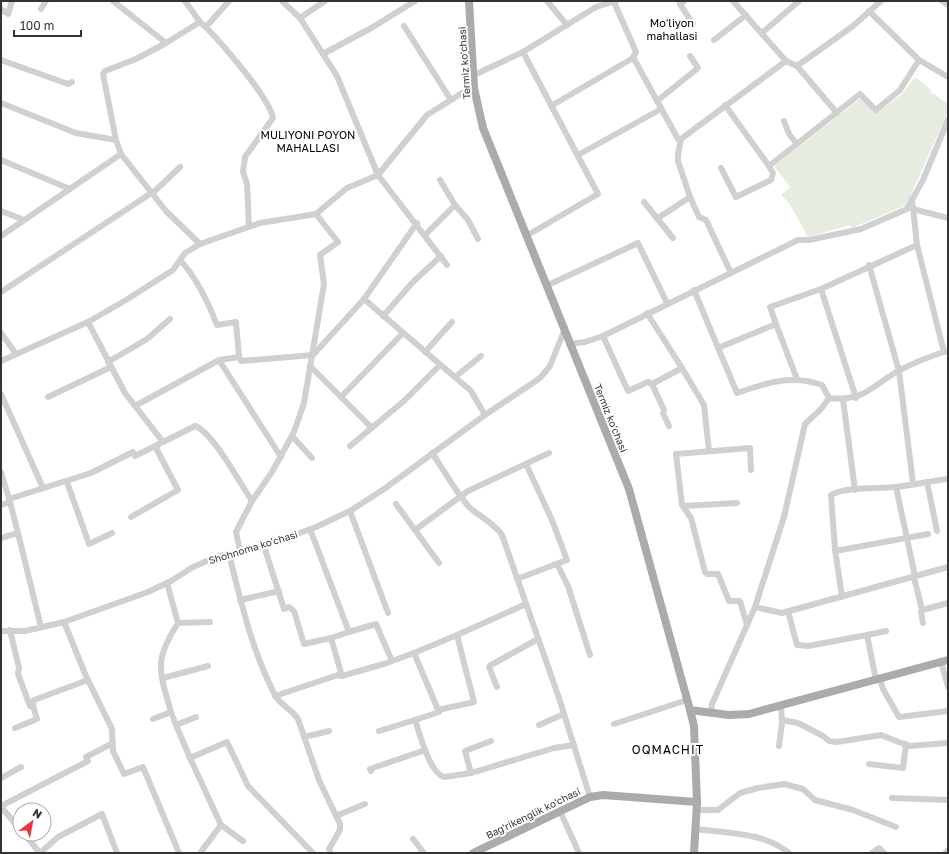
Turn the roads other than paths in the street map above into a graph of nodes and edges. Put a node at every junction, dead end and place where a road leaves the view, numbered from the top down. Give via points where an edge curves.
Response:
1 (12, 1) edge
2 (46, 1) edge
3 (113, 1) edge
4 (185, 1) edge
5 (229, 1) edge
6 (282, 1) edge
7 (325, 1) edge
8 (415, 1) edge
9 (469, 1) edge
10 (547, 1) edge
11 (684, 1) edge
12 (734, 1) edge
13 (800, 1) edge
14 (881, 1) edge
15 (942, 1) edge
16 (605, 2) edge
17 (615, 2) edge
18 (948, 5) edge
19 (1, 9) edge
20 (41, 9) dead end
21 (869, 11) junction
22 (746, 16) junction
23 (300, 18) junction
24 (200, 22) junction
25 (693, 24) dead end
26 (567, 25) junction
27 (404, 26) dead end
28 (206, 27) junction
29 (762, 34) junction
30 (714, 40) dead end
31 (166, 42) junction
32 (523, 52) junction
33 (323, 54) junction
34 (690, 56) dead end
35 (634, 58) junction
36 (918, 60) junction
37 (786, 61) junction
38 (2, 63) edge
39 (797, 66) junction
40 (474, 75) junction
41 (948, 78) edge
42 (72, 82) dead end
43 (474, 88) junction
44 (451, 100) junction
45 (657, 101) junction
46 (1, 103) edge
47 (725, 105) junction
48 (551, 106) junction
49 (661, 109) junction
50 (837, 112) junction
51 (948, 120) edge
52 (784, 121) dead end
53 (682, 139) junction
54 (116, 140) junction
55 (797, 144) junction
56 (121, 154) junction
57 (578, 155) junction
58 (1, 160) edge
59 (769, 166) junction
60 (180, 167) dead end
61 (722, 168) dead end
62 (378, 175) junction
63 (440, 180) dead end
64 (70, 189) junction
65 (151, 193) junction
66 (690, 197) junction
67 (912, 199) junction
68 (644, 202) dead end
69 (455, 204) junction
70 (913, 209) junction
71 (1, 211) edge
72 (316, 214) junction
73 (658, 218) junction
74 (948, 218) edge
75 (24, 220) junction
76 (417, 223) junction
77 (249, 227) junction
78 (425, 235) junction
79 (1, 236) edge
80 (526, 236) junction
81 (673, 238) dead end
82 (478, 239) dead end
83 (200, 244) junction
84 (917, 245) junction
85 (441, 256) junction
86 (180, 260) junction
87 (447, 264) dead end
88 (869, 265) junction
89 (731, 273) junction
90 (546, 286) junction
91 (821, 289) junction
92 (694, 290) junction
93 (1, 292) edge
94 (364, 299) junction
95 (667, 303) junction
96 (647, 313) junction
97 (383, 316) junction
98 (170, 319) dead end
99 (88, 322) junction
100 (452, 322) dead end
101 (776, 324) junction
102 (564, 331) junction
103 (1, 333) edge
104 (403, 333) junction
105 (603, 336) junction
106 (569, 344) junction
107 (718, 348) junction
108 (946, 351) edge
109 (425, 352) junction
110 (16, 354) junction
111 (313, 355) junction
112 (481, 356) dead end
113 (240, 357) junction
114 (219, 360) junction
115 (1, 361) edge
116 (440, 364) junction
117 (110, 365) junction
118 (310, 366) junction
119 (682, 368) junction
120 (899, 371) junction
121 (455, 378) junction
122 (797, 379) junction
123 (652, 384) junction
124 (1, 394) edge
125 (341, 396) junction
126 (48, 397) dead end
127 (829, 398) junction
128 (856, 398) junction
129 (843, 400) junction
130 (135, 406) junction
131 (4, 407) edge
132 (485, 415) junction
133 (669, 426) dead end
134 (372, 428) junction
135 (292, 436) junction
136 (160, 443) junction
137 (350, 446) dead end
138 (709, 451) junction
139 (432, 453) junction
140 (549, 453) dead end
141 (281, 457) junction
142 (312, 458) dead end
143 (526, 464) junction
144 (751, 470) dead end
145 (1, 472) edge
146 (948, 479) edge
147 (67, 482) junction
148 (927, 482) junction
149 (913, 483) junction
150 (896, 487) junction
151 (43, 488) junction
152 (855, 490) junction
153 (461, 496) junction
154 (10, 501) junction
155 (252, 502) junction
156 (737, 503) dead end
157 (396, 504) dead end
158 (1, 505) edge
159 (683, 506) junction
160 (350, 511) junction
161 (131, 517) dead end
162 (310, 529) junction
163 (414, 530) junction
164 (937, 531) dead end
165 (18, 533) junction
166 (112, 533) dead end
167 (928, 534) dead end
168 (1, 538) edge
169 (906, 538) junction
170 (264, 546) junction
171 (240, 551) junction
172 (835, 551) junction
173 (229, 554) junction
174 (439, 563) dead end
175 (557, 564) junction
176 (948, 567) edge
177 (915, 576) junction
178 (517, 579) junction
179 (167, 583) junction
180 (278, 591) junction
181 (842, 597) junction
182 (240, 600) junction
183 (948, 603) edge
184 (526, 604) junction
185 (755, 606) junction
186 (922, 610) junction
187 (788, 611) junction
188 (388, 613) dead end
189 (64, 622) junction
190 (178, 622) junction
191 (210, 622) dead end
192 (923, 623) dead end
193 (747, 625) junction
194 (40, 628) junction
195 (10, 630) junction
196 (1, 631) edge
197 (886, 631) dead end
198 (349, 632) junction
199 (457, 635) junction
200 (867, 635) junction
201 (330, 638) junction
202 (538, 639) junction
203 (414, 653) junction
204 (590, 655) dead end
205 (392, 660) junction
206 (944, 661) edge
207 (208, 666) dead end
208 (342, 676) junction
209 (163, 678) junction
210 (878, 679) junction
211 (88, 680) junction
212 (497, 687) dead end
213 (948, 687) edge
214 (275, 696) junction
215 (688, 700) junction
216 (33, 706) junction
217 (781, 706) junction
218 (438, 710) junction
219 (690, 710) junction
220 (948, 711) edge
221 (171, 712) junction
222 (711, 713) junction
223 (564, 714) junction
224 (196, 717) dead end
225 (153, 719) dead end
226 (415, 720) junction
227 (782, 720) junction
228 (614, 724) dead end
229 (176, 725) junction
230 (539, 725) dead end
231 (15, 728) dead end
232 (329, 731) dead end
233 (379, 732) dead end
234 (304, 737) junction
235 (491, 741) dead end
236 (113, 743) junction
237 (948, 743) edge
238 (906, 744) junction
239 (574, 745) junction
240 (778, 746) dead end
241 (425, 750) junction
242 (190, 758) junction
243 (869, 764) dead end
244 (21, 767) dead end
245 (371, 770) dead end
246 (471, 773) junction
247 (1, 778) edge
248 (590, 797) junction
249 (892, 798) dead end
250 (948, 800) edge
251 (365, 804) dead end
252 (697, 806) junction
253 (1, 807) edge
254 (560, 811) junction
255 (336, 816) junction
256 (12, 820) edge
257 (221, 825) junction
258 (896, 827) dead end
259 (695, 829) junction
260 (413, 839) dead end
261 (31, 842) edge
262 (243, 842) dead end
263 (948, 850) edge
264 (40, 853) edge
265 (117, 853) edge
266 (179, 853) edge
267 (200, 853) edge
268 (313, 853) edge
269 (330, 853) edge
270 (424, 853) edge
271 (474, 853) edge
272 (579, 853) edge
273 (694, 853) edge
274 (789, 853) edge
275 (872, 853) edge
276 (884, 853) edge
277 (945, 853) edge

1 - 19 street via 8,14
2 - 20 street
3 - 31 street
4 - 24 street
5 - 28 street
6 - 23 street
7 - 23 street
8 - 33 street
9 - 40 main road, Termiz ko'chasi
10 - 26 street
11 - 25 street via 680,4
12 - 22 street
13 - 29 street
14 - 21 street
15 - 18 street
16 - 17 street
16 - 26 street
17 - 35 street via 636,52
21 - 36 street
21 - 39 street via 853,26
22 - 29 street
22 - 30 street
23 - 33 street
24 - 28 street
24 - 31 street
26 - 32 street
27 - 44 street
28 - 77 street via 236,61 266,103 273,118 245,157 243,172 247,184
29 - 37 street
31 - 54 street via 103,74
32 - 40 street
32 - 48 street
33 - 62 street via 337,76
34 - 45 street via 698,68
35 - 45 street
35 - 48 street
36 - 41 street
36 - 50 street via 900,90 876,110 860,94
37 - 39 street
37 - 47 street
38 - 42 street via 68,84
39 - 50 street
40 - 43 main road, Termiz ko'chasi
43 - 44 street
43 - 80 main road, Termiz ko'chasi via 483,128
44 - 62 street via 427,115
45 - 49 street
46 - 54 street via 76,133
47 - 53 street
47 - 59 street
48 - 57 street
49 - 53 street via 676,138
49 - 57 street
50 - 55 street
51 - 67 street via 923,180
52 - 55 street via 789,134
53 - 66 street via 678,161
54 - 56 street
55 - 59 street
56 - 64 street
56 - 65 street
57 - 80 street via 598,194
58 - 64 street
59 - 61 street via 773,173 771,180 736,197
60 - 65 street
62 - 72 street via 347,188
62 - 76 street
63 - 69 street
64 - 75 street
65 - 83 street
65 - 93 street
66 - 73 street
66 - 89 street via 699,217 706,220
67 - 70 street
67 - 89 street via 907,209 862,229 798,240
68 - 73 street
69 - 78 street
69 - 82 street via 468,220
70 - 74 street
70 - 84 street
71 - 75 street
72 - 77 street
72 - 111 street via 338,242 320,255 324,284
73 - 81 street
75 - 79 street
76 - 78 street
76 - 94 street
77 - 83 street
78 - 85 street
80 - 90 main road, Termiz ko'chasi
83 - 86 street via 185,253
84 - 88 street
84 - 108 street
85 - 87 street
85 - 97 street via 413,282
86 - 99 street via 173,270
86 - 113 street via 190,271 218,325 236,322
88 - 91 street
88 - 120 street
89 - 92 street
90 - 95 street via 638,243
90 - 102 main road, Termiz ko'chasi
91 - 101 street via 770,307
91 - 128 street
92 - 95 street
92 - 107 street
94 - 97 street
94 - 111 street
95 - 96 street
96 - 105 street
96 - 119 street
97 - 104 street
98 - 117 street
99 - 110 street
99 - 117 street
100 - 109 street
101 - 107 street
101 - 122 street
102 - 106 main road, Termiz ko'chasi
102 - 132 street, Shohnoma ko'chasi via 550,366 540,378
103 - 110 street
104 - 109 street
104 - 125 street
105 - 106 street
105 - 123 street via 628,391 648,382
106 - 215 main road, Termiz ko'chasi via 629,489
107 - 122 street via 737,393 766,382
108 - 120 street
109 - 116 street
110 - 115 street
111 - 113 street via 241,361
111 - 118 street
112 - 121 street
113 - 114 street
114 - 130 street
114 - 141 street
116 - 121 street
116 - 134 street via 405,400
117 - 126 street
117 - 130 street
118 - 125 street
118 - 135 street via 304,403
119 - 123 street
119 - 138 street via 704,405
120 - 128 street
120 - 149 street
121 - 132 street via 471,391
122 - 127 street via 822,385
123 - 133 street
124 - 131 street
125 - 134 street
127 - 129 street
127 - 185 street via 805,424 784,517
128 - 129 street
129 - 152 street
130 - 136 street
131 - 151 street
132 - 139 street, Shohnoma ko'chasi
134 - 137 street
135 - 141 street
135 - 142 street
136 - 147 street via 135,456 133,452
136 - 155 street via 195,426 200,427 217,447
136 - 161 street via 156,448 178,490
138 - 144 street via 750,448
138 - 159 street via 676,454
139 - 153 street
139 - 160 street, Shohnoma ko'chasi
140 - 143 street
141 - 155 street
143 - 153 street via 480,484
143 - 175 street via 567,560
145 - 154 street
146 - 148 street
147 - 151 street
147 - 166 street via 89,544
148 - 149 street
148 - 164 street
149 - 150 street
150 - 152 street
150 - 169 street
151 - 154 street
152 - 172 street via 835,492 831,495
153 - 163 street
153 - 178 street via 482,518 496,526 502,535
154 - 158 street
154 - 165 street
155 - 171 street via 236,532
156 - 159 street
157 - 163 street
159 - 193 street via 691,518 705,572 718,574 729,601 740,601
160 - 162 street, Shohnoma ko'chasi
160 - 188 street
162 - 170 street, Shohnoma ko'chasi
162 - 198 street
163 - 174 street
165 - 168 street
165 - 194 street
167 - 169 street
169 - 172 street
169 - 177 street
170 - 171 street, Shohnoma ko'chasi
170 - 180 street
171 - 173 street, Shohnoma ko'chasi
172 - 181 street
173 - 179 street, Shohnoma ko'chasi via 193,567
173 - 182 street
175 - 178 street
175 - 204 street via 568,586
176 - 177 street
177 - 181 street
177 - 186 street
178 - 184 street
179 - 189 street, Shohnoma ko'chasi
179 - 190 street
180 - 182 street
180 - 201 street via 284,609 294,611 304,644
181 - 187 street
182 - 214 street via 256,651
183 - 186 street
184 - 199 street
184 - 202 street
185 - 187 street via 782,613
185 - 193 street
186 - 192 street
187 - 200 street via 798,645 808,646
189 - 194 street, Shohnoma ko'chasi
189 - 211 street
190 - 191 street
190 - 209 street via 169,636 161,663
193 - 222 street via 712,704
194 - 195 street, Shohnoma ko'chasi
195 - 196 street, Shohnoma ko'chasi
195 - 216 street via 19,668 18,674 30,706
197 - 200 street
198 - 201 street
198 - 205 street via 376,624
199 - 203 street
199 - 218 street via 474,702
200 - 210 street
201 - 208 street
202 - 212 street via 489,667
202 - 223 street
203 - 205 street
203 - 218 street
205 - 208 street
206 - 210 main road
206 - 213 street
207 - 209 street
208 - 214 street via 338,675
209 - 221 street
210 - 217 main road
210 - 220 street via 899,717
211 - 216 street via 34,700
211 - 236 street via 112,729
214 - 234 street via 282,706 294,713
215 - 219 main road, Termiz ko'chasi
215 - 228 street
216 - 231 street via 37,719
217 - 222 main road via 749,714
217 - 227 street
218 - 226 street via 439,712
219 - 222 main road
219 - 252 main road, Termiz ko'chasi via 694,726
221 - 225 street
221 - 229 street
223 - 230 street
223 - 239 street
224 - 229 street
226 - 233 street
226 - 241 street
227 - 238 street via 798,723 829,741 881,735
227 - 240 street
229 - 242 street
232 - 234 street
234 - 255 street via 319,780
235 - 246 street via 465,751
236 - 253 street via 86,757 88,761
236 - 266 street via 113,752 124,774 142,767
237 - 238 street via 918,746
238 - 243 street via 903,768
239 - 246 street via 554,748
239 - 248 street
241 - 245 street via 389,761
241 - 246 street via 440,776
242 - 257 street
242 - 268 street via 227,742 248,786
244 - 247 street
248 - 252 main road, Bag'rikenglik ko'chasi via 602,795
248 - 254 main road, Bag'rikenglik ko'chasi
249 - 250 street
251 - 255 street
252 - 258 street via 718,810 740,793 784,784 803,789 815,800 853,810
252 - 259 main road, Termiz ko'chasi
253 - 256 street
254 - 271 main road, Bag'rikenglik ko'chasi
254 - 272 street
255 - 269 street via 341,827 329,849
257 - 262 street
257 - 267 street
259 - 273 main road, Termiz ko'chasi
259 - 274 street via 758,837
260 - 270 street
261 - 264 street
263 - 277 street
264 - 265 street via 58,837 102,814
275 - 276 street via 879,848

